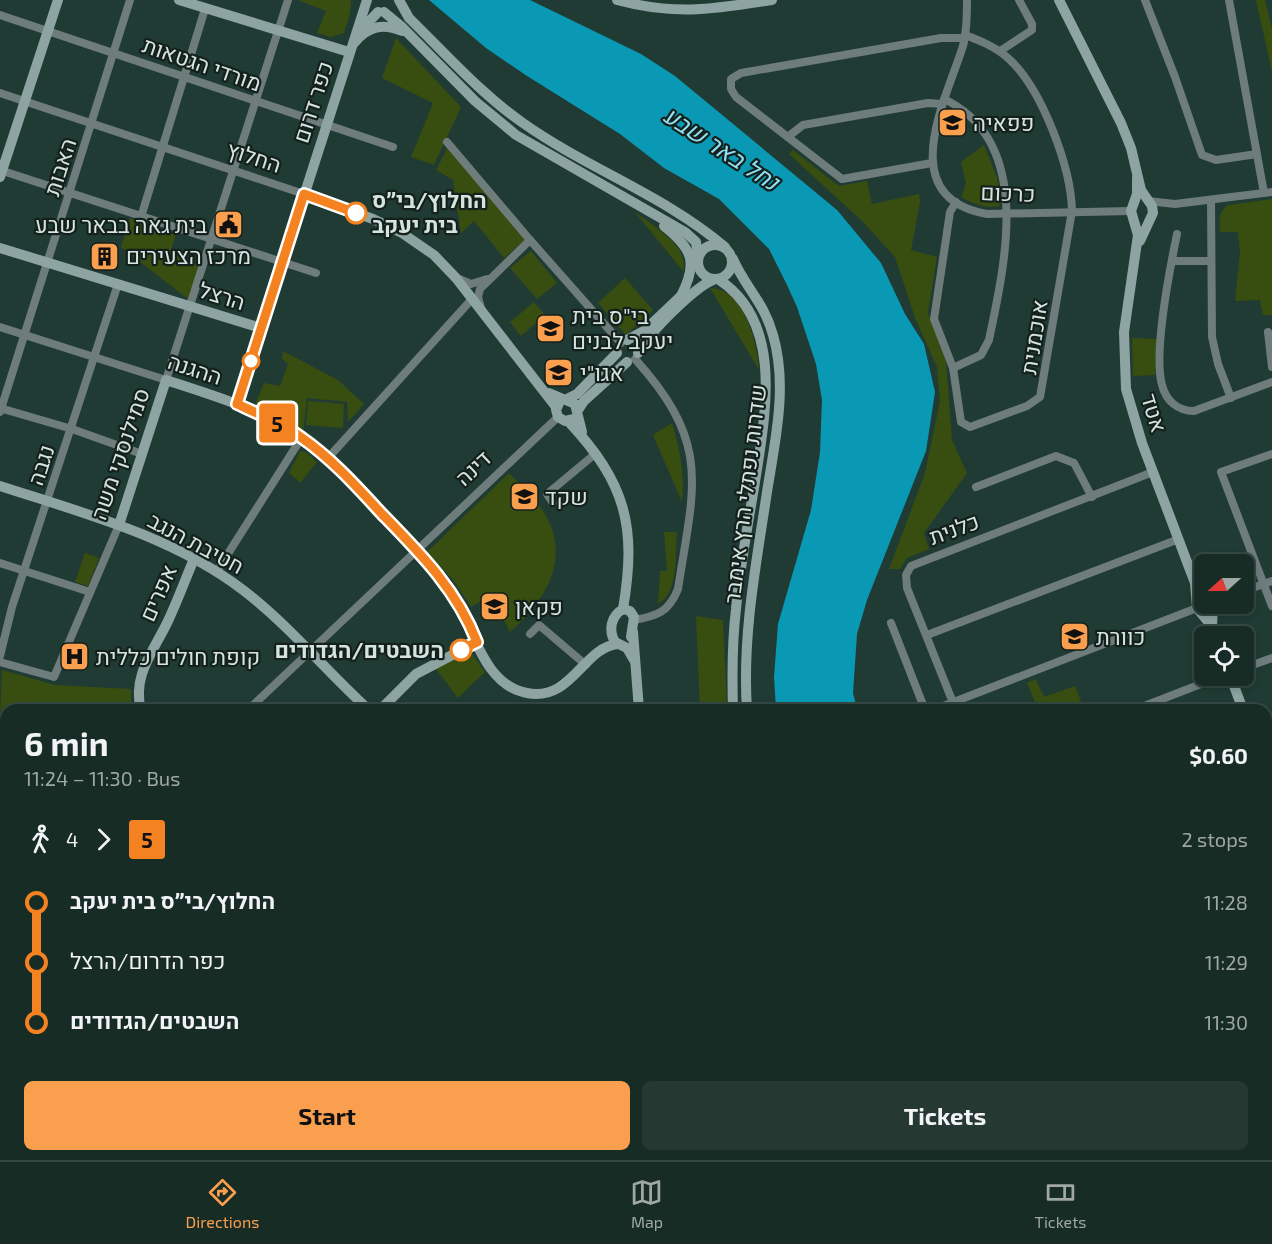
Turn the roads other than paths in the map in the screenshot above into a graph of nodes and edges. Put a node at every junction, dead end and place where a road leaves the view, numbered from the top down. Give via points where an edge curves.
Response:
1 (58, 0) edge
2 (130, 0) edge
3 (179, 0) edge
4 (288, 0) edge
5 (358, 0) edge
6 (367, 0) edge
7 (399, 0) edge
8 (617, 0) edge
9 (772, 0) edge
10 (967, 0) edge
11 (1019, 0) edge
12 (1059, 0) edge
13 (1145, 0) edge
14 (1229, 0) edge
15 (658, 5) edge
16 (205, 9) junction
17 (381, 12) junction
18 (0, 15) edge
19 (278, 28) junction
20 (357, 30) junction
21 (48, 31) junction
22 (409, 33) junction
23 (965, 37) junction
24 (330, 45) junction
25 (351, 48) junction
26 (1000, 51) junction
27 (115, 54) junction
28 (185, 77) junction
29 (0, 93) edge
30 (25, 101) junction
31 (255, 101) junction
32 (943, 101) junction
33 (93, 123) junction
34 (326, 124) junction
35 (789, 136) junction
36 (447, 142) dead end
37 (163, 147) junction
38 (393, 147) dead end
39 (1257, 154) junction
40 (932, 163) junction
41 (234, 170) junction
42 (1, 173) edge
43 (70, 193) junction
44 (1268, 193) edge
45 (304, 194) junction
46 (1211, 200) junction
47 (956, 202) junction
48 (636, 203) junction
49 (1175, 204) junction
50 (1139, 206) junction
51 (1072, 211) junction
52 (1008, 214) junction
53 (1151, 216) junction
54 (141, 217) junction
55 (1177, 234) dead end
56 (212, 240) junction
57 (530, 240) junction
58 (725, 247) junction
59 (0, 248) edge
60 (1137, 249) junction
61 (732, 259) junction
62 (1172, 261) junction
63 (1211, 261) junction
64 (698, 262) junction
65 (48, 263) junction
66 (282, 264) junction
67 (316, 273) dead end
68 (456, 278) junction
69 (488, 279) junction
70 (717, 279) junction
71 (118, 285) junction
72 (681, 296) junction
73 (472, 299) junction
74 (190, 307) junction
75 (484, 314) junction
76 (0, 327) edge
77 (261, 328) junction
78 (1268, 332) dead end
79 (25, 335) junction
80 (622, 345) junction
81 (95, 357) junction
82 (633, 358) junction
83 (1272, 367) edge
84 (953, 368) junction
85 (166, 380) junction
86 (1272, 382) edge
87 (1231, 398) junction
88 (237, 404) junction
89 (563, 409) junction
90 (0, 410) edge
91 (578, 412) junction
92 (72, 429) junction
93 (302, 437) junction
94 (593, 451) junction
95 (142, 454) junction
96 (1272, 454) edge
97 (328, 458) junction
98 (1153, 472) junction
99 (0, 486) edge
100 (975, 488) dead end
101 (1092, 496) junction
102 (48, 502) junction
103 (553, 503) dead end
104 (118, 525) junction
105 (1179, 539) junction
106 (416, 549) junction
107 (194, 559) junction
108 (0, 563) edge
109 (25, 571) junction
110 (217, 571) junction
111 (1194, 580) edge
112 (1268, 582) edge
113 (90, 592) junction
114 (1194, 606) edge
115 (1272, 606) edge
116 (623, 609) junction
117 (634, 620) junction
118 (891, 623) dead end
119 (611, 632) junction
120 (633, 632) junction
121 (530, 634) dead end
122 (927, 635) junction
123 (477, 642) junction
124 (619, 644) junction
125 (309, 651) junction
126 (599, 651) junction
127 (0, 656) edge
128 (1272, 658) edge
129 (0, 662) edge
130 (1254, 664) edge
131 (586, 665) junction
132 (636, 665) junction
133 (1196, 686) edge
134 (1234, 686) edge
135 (140, 704) edge
136 (254, 704) edge
137 (363, 704) edge
138 (386, 704) edge
139 (639, 704) edge
140 (734, 704) edge
141 (747, 704) edge
142 (923, 704) edge
143 (953, 704) edge
144 (959, 704) edge
145 (1149, 704) edge
146 (1241, 704) edge

1 - 21 street
2 - 27 street, האבות
3 - 16 street
4 - 19 street, סמילנסקי משה
5 - 20 street
6 - 17 street
6 - 20 street, כפר דרום
7 - 17 street, כפר דרום via 394,8
7 - 58 street via 409,18 514,117 672,208
8 - 15 street
9 - 15 street via 698,11
10 - 23 street, כרכום
11 - 26 street via 1032,30
12 - 50 street, אטד via 1131,148
13 - 39 street via 1202,155 1216,160
14 - 39 street
16 - 19 street
16 - 28 street
17 - 22 street
17 - 25 street, כפר דרום via 361,29
18 - 21 street, מורדי הגטאות
19 - 24 street
19 - 31 street, סמילנסקי משה
20 - 24 street via 343,42
20 - 25 street, כפר דרום
21 - 27 street, מורדי הגטאות
21 - 30 street
22 - 25 street via 391,26 376,27 365,32
22 - 48 street via 475,101 516,135
23 - 26 street
23 - 32 street, כרכום
23 - 35 street via 736,75 730,84 733,93
24 - 25 street
25 - 34 street, כפר דרום
26 - 51 street via 1031,87 1056,141 1069,176
27 - 28 street, מורדי הגטאות
27 - 33 street, האבות
28 - 31 street, מורדי הגטאות
28 - 37 street
29 - 30 street, החלוץ
30 - 33 street, החלוץ
30 - 42 street
31 - 34 street, מורדי הגטאות
31 - 41 street, סמילנסקי משה
32 - 35 street via 802,125
32 - 40 street, כרכום via 933,138
32 - 52 street via 966,111 984,134 1000,167
33 - 37 street, החלוץ
33 - 43 street, האבות
34 - 38 street, מורדי הגטאות
34 - 45 street, כפר דרום
35 - 40 street via 842,179
36 - 57 street
37 - 41 street, החלוץ
37 - 54 street
39 - 44 street
40 - 47 street, כרכום via 942,187
41 - 45 street, החלוץ
41 - 56 street, סמילנסקי משה
42 - 43 street
43 - 54 street
43 - 65 street, האבות
44 - 46 street
45 - 66 street, כפר דרום
45 - 68 street, החלוץ via 402,234 434,255
46 - 49 street
46 - 63 street
47 - 52 street, כרכום via 976,212
47 - 84 street via 950,212 934,319
48 - 64 street via 692,237
48 - 72 street via 672,232 690,254 690,278
49 - 50 street, כרכום
49 - 53 street
50 - 51 street, כרכום
50 - 53 street via 1153,208
50 - 53 street via 1142,221
50 - 60 street, אטד
51 - 52 street, כרכום
51 - 84 street, אוכמנית via 1040,397 1027,406 966,427 959,418
52 - 84 street via 989,340 975,359
53 - 60 street, אטד
54 - 56 street
55 - 62 street
56 - 66 street
56 - 74 street, סמילנסקי משה
57 - 69 street
57 - 80 street
58 - 61 street
58 - 64 street via 709,246
59 - 65 street, הרצל
60 - 98 street, אטד via 1124,332 1124,374 1132,414
61 - 70 street via 728,274
61 - 141 street, שדרות נפתלי הרץ אימבר via 767,317 780,381 777,428 749,610
62 - 63 street
62 - 87 street via 1161,353 1163,390 1171,402 1188,411 1202,410
63 - 87 street via 1214,347
64 - 70 street via 706,277
64 - 72 street, דינה via 694,282
65 - 71 street, הרצל
65 - 79 street, האבות
66 - 67 street
66 - 77 street, כפר דרום
68 - 69 street via 471,284
68 - 73 street, החלוץ
69 - 75 street via 478,297
70 - 82 street via 701,286
70 - 140 street, שדרות נפתלי הרץ אימבר via 743,300 754,322 766,381 764,426 736,609
71 - 74 street, הרצל
71 - 81 street, נגבה
72 - 80 street, דינה via 644,332
73 - 75 street, החלוץ
73 - 97 street
74 - 77 street, הרצל
74 - 85 street, סמילנסקי משה
75 - 89 street, החלוץ
76 - 79 street, ההגנה
77 - 88 street, כפר דרום
78 - 83 street
79 - 81 street, ההגנה
79 - 90 street, האבות
80 - 82 street via 620,359
80 - 82 street via 636,344
80 - 89 street, דינה
81 - 85 street, ההגנה
81 - 92 street, נגבה
82 - 91 street via 584,401
82 - 117 street via 659,386 680,421 691,457 693,484 673,601 660,614
85 - 88 street, ההגנה
85 - 95 street, סמילנסקי משה
86 - 87 street
88 - 93 street, ההגנה
89 - 91 street
89 - 91 street via 575,404
89 - 94 street
89 - 106 street, דינה
90 - 92 street
91 - 94 street via 579,427
92 - 95 street
92 - 102 street, נגבה
93 - 97 street, ההגנה
93 - 110 street
94 - 103 street via 548,494
94 - 116 street via 616,488 627,517 630,552
95 - 104 street, סמילנסקי משה
96 - 112 street via 1221,472
97 - 106 street, ההגנה
98 - 101 street, כלנית
98 - 105 street, אטד
99 - 102 street, חטיבת הנגב
100 - 101 street via 1056,456 1079,468
101 - 122 street, כלנית via 911,566 906,575 907,588
102 - 104 street, חטיבת הנגב
102 - 109 street, נגבה
104 - 107 street, חטיבת הנגב
104 - 113 street, סמילנסקי משה
105 - 111 street, אטד
105 - 122 street
106 - 123 street, ההגנה via 449,587
106 - 125 street, דינה
107 - 110 street, חטיבת הנגב
107 - 135 street, אפרים via 141,674
108 - 109 street
109 - 113 street
109 - 127 street, נגבה
110 - 125 street, חטיבת הנגב via 256,600
112 - 115 street
113 - 129 street, סמילנסקי משה via 54,677
114 - 144 street
116 - 117 street via 632,613
116 - 119 street via 615,616
117 - 120 street
118 - 142 street
119 - 124 street
119 - 126 street, ההגנה
120 - 124 street
120 - 132 street
121 - 131 street via 539,625
122 - 143 street, כלנית
123 - 131 street, ההגנה via 494,674 527,693 557,689
123 - 138 street via 416,674
124 - 126 street, ההגנה
124 - 132 street via 632,654
125 - 136 street, דינה
125 - 137 street, חטיבת הנגב
126 - 131 street, ההגנה
128 - 130 street
132 - 139 street
133 - 145 street
134 - 146 street

